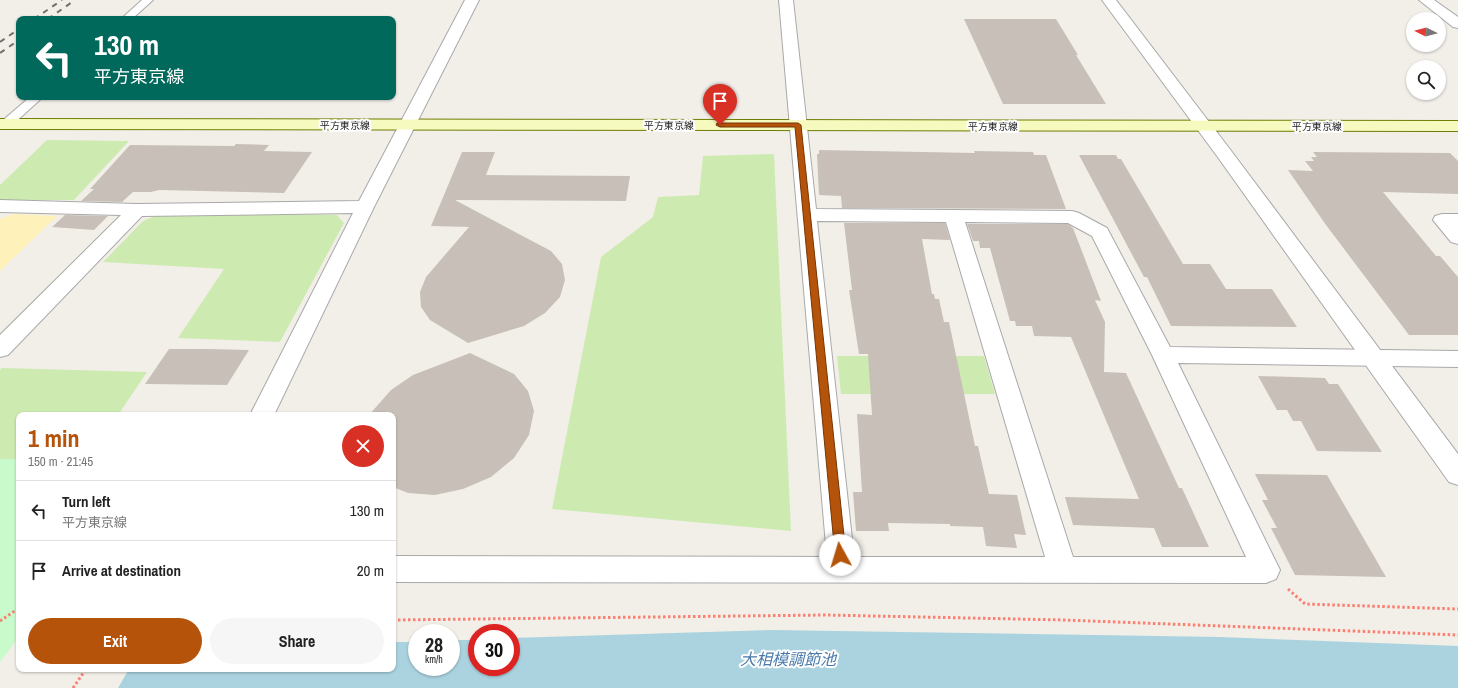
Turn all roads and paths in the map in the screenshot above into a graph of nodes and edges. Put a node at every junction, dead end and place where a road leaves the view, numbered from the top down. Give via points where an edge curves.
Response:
1 (148, 0) edge
2 (472, 0) edge
3 (786, 0) edge
4 (1109, 0) edge
5 (1426, 0) edge
6 (129, 16) edge
7 (1458, 24) edge
8 (33, 100) edge
9 (3, 124) edge
10 (407, 125) junction
11 (798, 125) junction
12 (1203, 126) junction
13 (1458, 126) edge
14 (0, 206) edge
15 (365, 207) junction
16 (137, 210) junction
17 (807, 215) junction
18 (954, 217) junction
19 (1458, 220) edge
20 (1458, 238) edge
21 (0, 349) edge
22 (1162, 355) junction
23 (1374, 359) junction
24 (1458, 359) edge
25 (263, 412) edge
26 (1458, 474) edge
27 (396, 569) edge
28 (842, 570) junction
29 (1063, 570) junction
30 (1266, 570) junction
31 (1458, 609) edge
32 (16, 610) edge
33 (396, 620) edge
34 (0, 622) edge
35 (1458, 635) edge
36 (84, 672) edge
37 (73, 688) edge

1 - 6 lane
2 - 10 street
3 - 11 street
4 - 12 street
5 - 7 street
8 - 9 lane
9 - 10 main road, 平方東京線
10 - 11 main road, 平方東京線
10 - 15 street
11 - 12 main road, 平方東京線
11 - 17 street
12 - 13 main road, 平方東京線
12 - 23 street
14 - 16 street
15 - 16 street
15 - 25 street
16 - 21 street
17 - 18 street
17 - 28 street
18 - 22 street via 1072,217 1100,232
18 - 29 street
19 - 20 street via 1442,220
22 - 23 street
22 - 30 street
23 - 24 street
23 - 26 street
27 - 28 street
28 - 29 street
29 - 30 street
30 - 31 path via 1305,604
32 - 34 path
33 - 35 path via 826,615 1064,620
36 - 37 path

